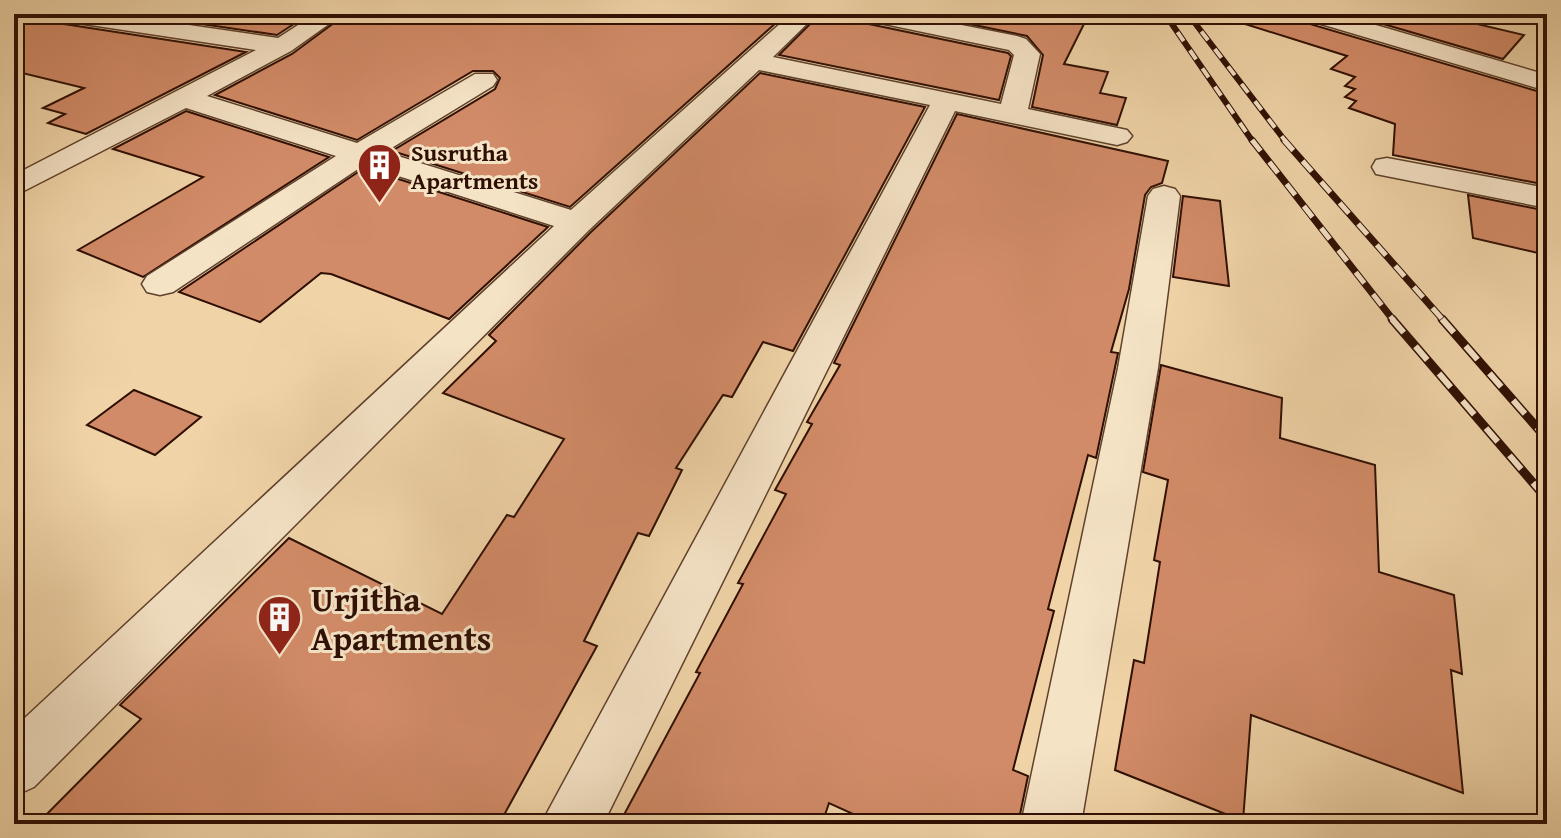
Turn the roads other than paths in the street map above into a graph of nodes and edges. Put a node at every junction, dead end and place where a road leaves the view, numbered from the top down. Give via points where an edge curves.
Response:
1 (64, 14) edge
2 (331, 14) edge
3 (805, 14) edge
4 (870, 14) edge
5 (1312, 14) edge
6 (282, 46) junction
7 (755, 61) junction
8 (484, 80) dead end
9 (1547, 83) edge
10 (184, 98) junction
11 (946, 101) junction
12 (1013, 112) junction
13 (1117, 136) dead end
14 (357, 156) junction
15 (1387, 167) dead end
16 (14, 187) edge
17 (1164, 196) dead end
18 (1547, 198) edge
19 (577, 223) junction
20 (160, 284) dead end
21 (14, 767) edge
22 (571, 824) edge
23 (1051, 824) edge

1 - 6 street
2 - 6 street
3 - 7 street
4 - 12 street via 1017,44 1027,54
5 - 9 street
6 - 10 street
7 - 11 street
7 - 19 street
8 - 14 street
10 - 14 street
10 - 16 street
11 - 12 street
11 - 22 street
12 - 13 street
14 - 19 street
14 - 20 street
15 - 18 street
17 - 23 street via 1138,368
19 - 21 street

